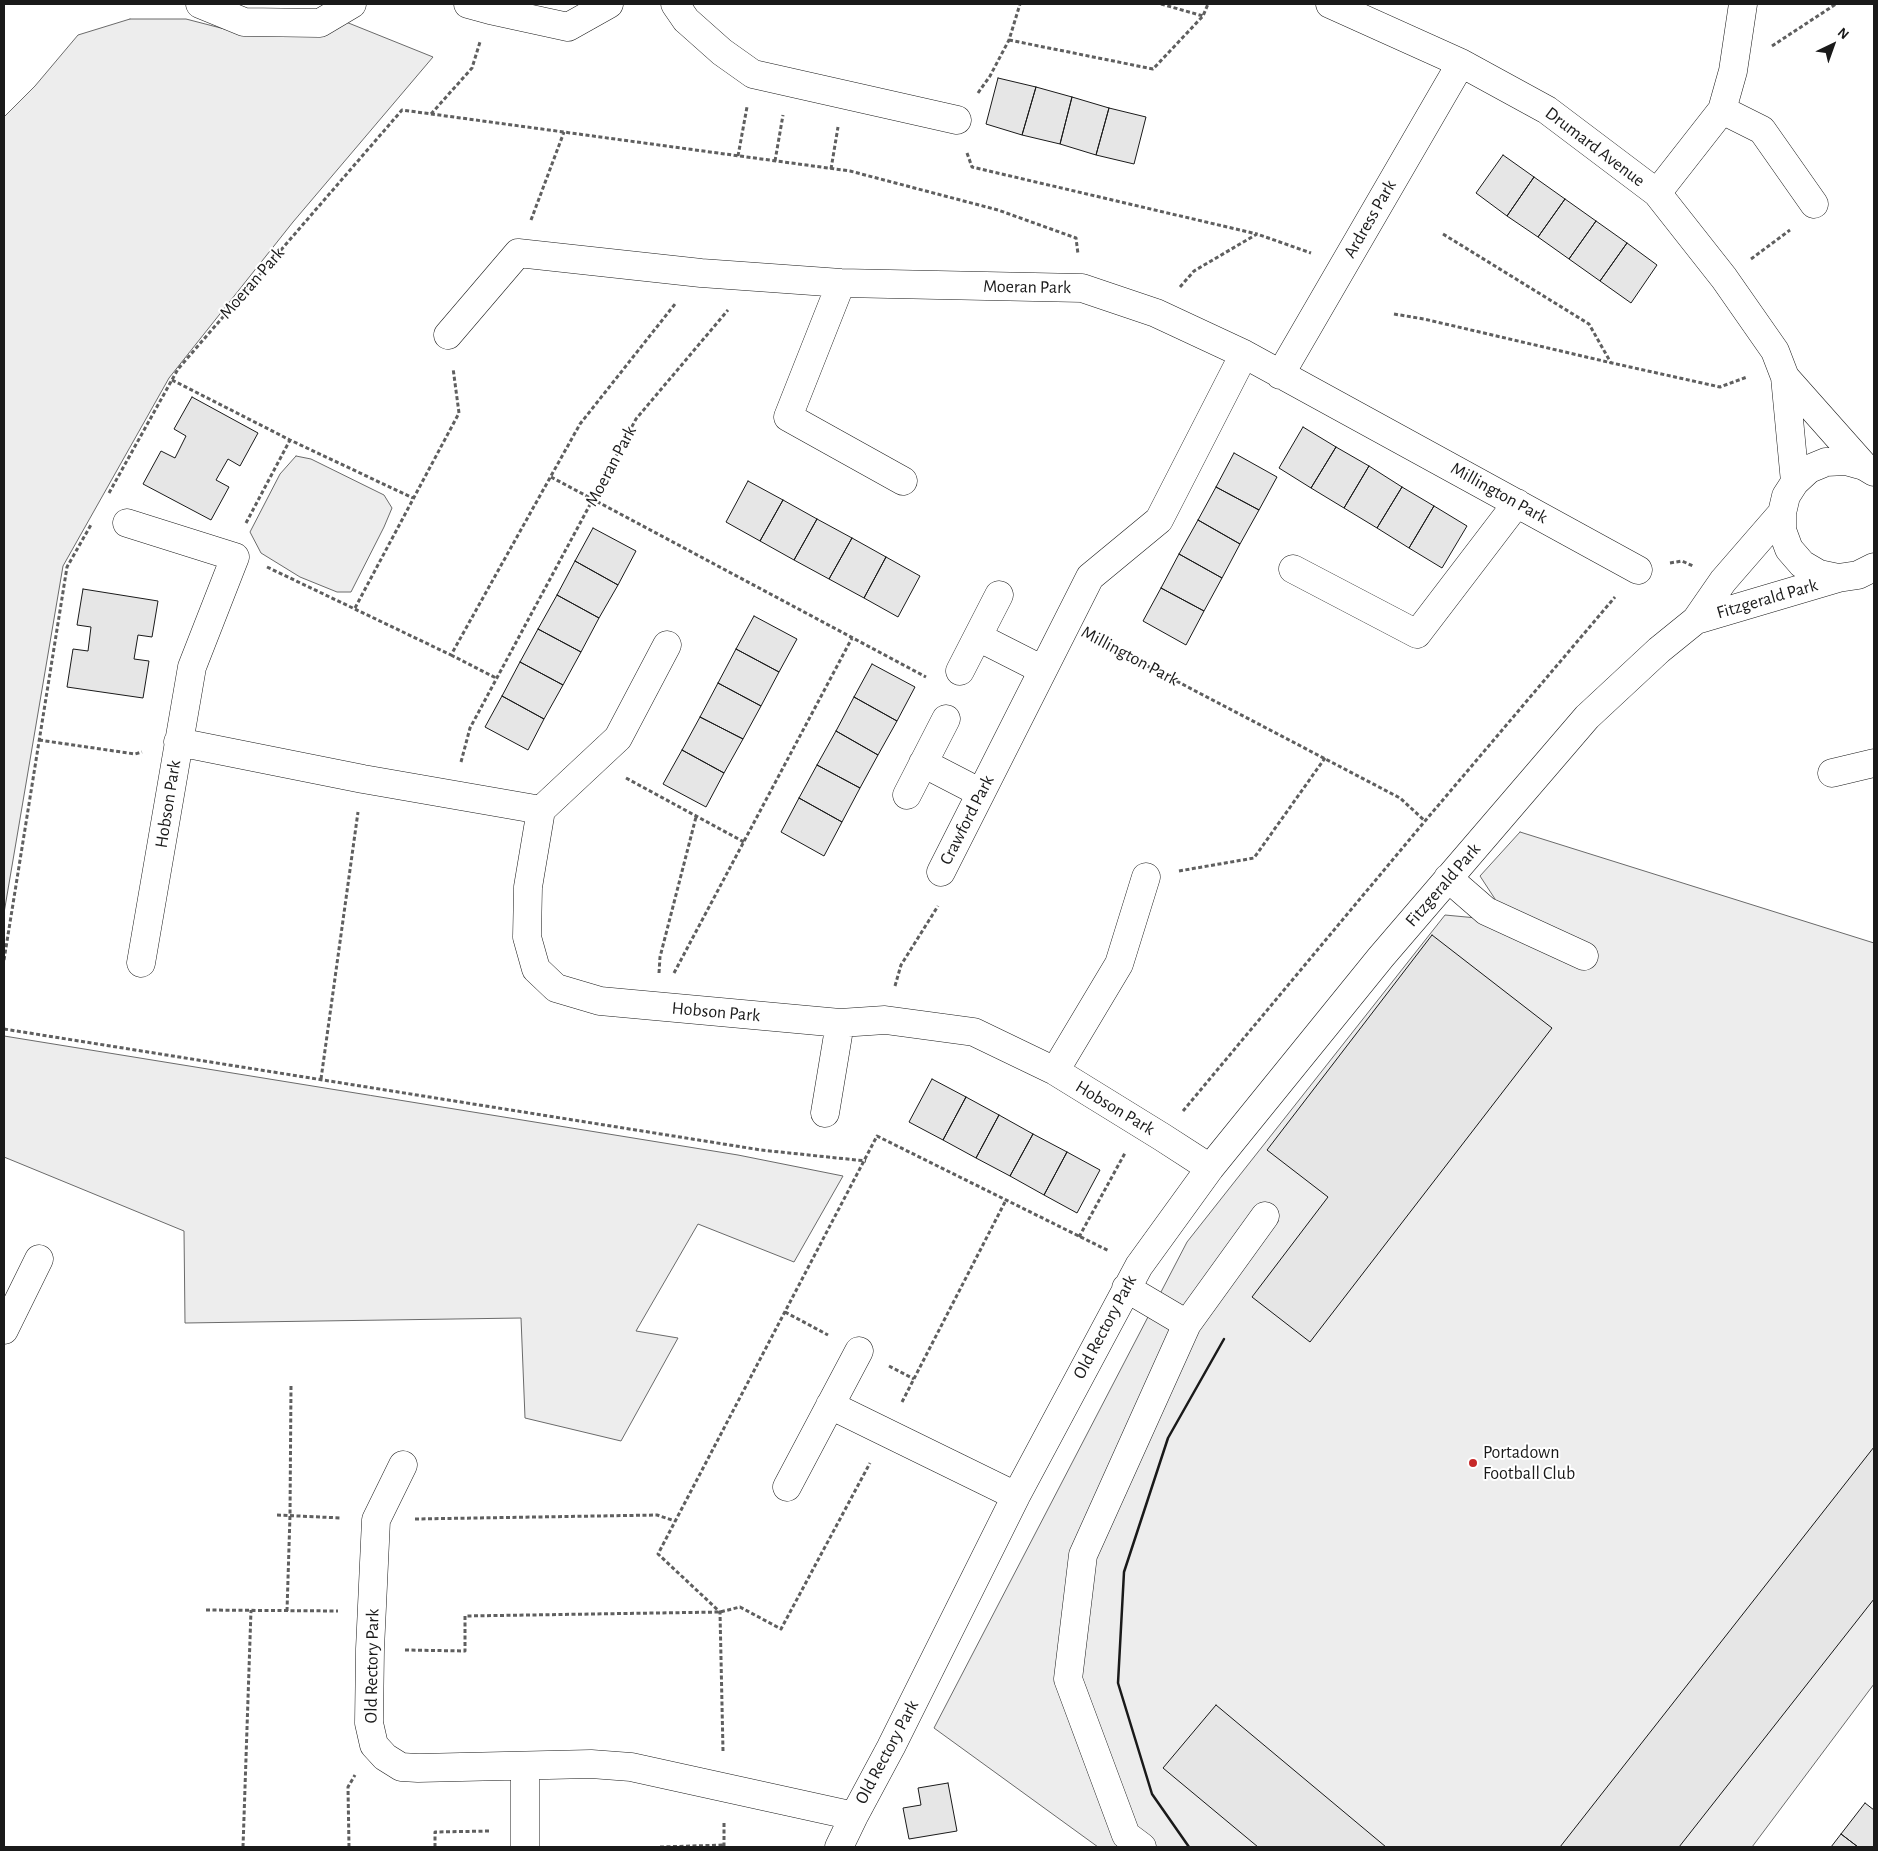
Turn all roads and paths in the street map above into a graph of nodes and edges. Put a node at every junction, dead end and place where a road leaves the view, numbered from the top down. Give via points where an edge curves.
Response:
1 (200, 4) edge
2 (352, 4) edge
3 (609, 4) edge
4 (675, 4) edge
5 (1020, 4) edge
6 (1161, 4) edge
7 (1208, 4) edge
8 (1330, 4) edge
9 (1743, 4) edge
10 (1835, 4) edge
11 (479, 7) edge
12 (1203, 16) junction
13 (1009, 40) junction
14 (1461, 63) junction
15 (1733, 71) junction
16 (753, 74) junction
17 (788, 82) junction
18 (843, 96) junction
19 (1722, 110) junction
20 (431, 114) junction
21 (957, 120) junction
22 (564, 132) junction
23 (738, 156) junction
24 (775, 161) junction
25 (831, 169) junction
26 (1657, 193) junction
27 (1814, 204) joint
28 (1257, 234) junction
29 (1443, 234) dead end
30 (518, 253) junction
31 (1344, 264) junction
32 (701, 272) junction
33 (756, 276) junction
34 (1724, 278) junction
35 (841, 283) junction
36 (1082, 288) junction
37 (1156, 313) junction
38 (1394, 314) dead end
39 (448, 335) joint
40 (1244, 354) junction
41 (1612, 363) junction
42 (1783, 371) junction
43 (1280, 375) junction
44 (172, 380) junction
45 (290, 440) junction
46 (1869, 469) edge
47 (551, 478) junction
48 (903, 481) dead end
49 (1794, 482) junction
50 (413, 498) junction
51 (106, 499) dead end
52 (593, 499) junction
53 (1517, 503) junction
54 (1782, 513) junction
55 (96, 516) dead end
56 (127, 524) dead end
57 (235, 556) junction
58 (1630, 566) junction
59 (1293, 569) dead end
60 (1861, 574) edge
61 (1723, 581) junction
62 (999, 595) dead end
63 (355, 608) junction
64 (1696, 620) junction
65 (1067, 623) junction
66 (978, 637) junction
67 (852, 638) junction
68 (667, 645) dead end
69 (451, 655) junction
70 (1043, 670) junction
71 (960, 671) dead end
72 (496, 678) junction
73 (928, 678) dead end
74 (946, 719) dead end
75 (39, 740) junction
76 (178, 742) junction
77 (105, 751) dead end
78 (1325, 758) junction
79 (594, 761) junction
80 (1874, 763) edge
81 (923, 764) junction
82 (1832, 773) dead end
83 (363, 779) junction
84 (981, 792) junction
85 (453, 794) junction
86 (907, 795) dead end
87 (541, 810) junction
88 (696, 817) junction
89 (1425, 821) junction
90 (744, 842) junction
91 (941, 872) joint
92 (1146, 877) joint
93 (1448, 878) junction
94 (1584, 956) dead end
95 (4, 960) edge
96 (141, 963) dead end
97 (656, 1006) junction
98 (886, 1020) junction
99 (840, 1023) junction
100 (4, 1029) edge
101 (1055, 1071) junction
102 (320, 1079) junction
103 (825, 1113) dead end
104 (1152, 1130) junction
105 (866, 1161) junction
106 (1210, 1168) junction
107 (1265, 1216) dead end
108 (1079, 1237) junction
109 (39, 1259) dead end
110 (1132, 1277) junction
111 (1187, 1324) junction
112 (4, 1330) edge
113 (858, 1351) dead end
114 (291, 1385) dead end
115 (830, 1405) junction
116 (403, 1465) dead end
117 (787, 1487) dead end
118 (1016, 1496) junction
119 (277, 1515) dead end
120 (290, 1516) junction
121 (376, 1520) junction
122 (675, 1521) junction
123 (206, 1610) dead end
124 (251, 1610) junction
125 (305, 1610) dead end
126 (287, 1611) junction
127 (465, 1616) dead end
128 (370, 1650) junction
129 (374, 1744) junction
130 (525, 1767) junction
131 (724, 1788) junction
132 (854, 1816) junction
133 (525, 1839) edge
134 (724, 1846) edge
135 (243, 1847) edge
136 (349, 1847) edge
137 (434, 1847) edge
138 (660, 1847) edge
139 (839, 1847) edge
140 (1142, 1847) edge

1 - 2 street via 244,22 320,23
3 - 11 street via 568,27
4 - 16 street via 693,27
5 - 13 path
6 - 12 path
7 - 12 path
8 - 14 street, Drumard Avenue
9 - 15 street
10 - 15 path
11 - 20 path via 472,68
12 - 13 path via 1154,69
13 - 21 path via 990,76
14 - 26 street, Drumard Avenue via 1547,110
14 - 31 street, Ardress Park
15 - 19 street
16 - 17 street
16 - 23 path
17 - 18 street
17 - 24 path
18 - 21 street
18 - 25 path
19 - 26 street
19 - 27 street via 1762,130
20 - 22 path
20 - 44 path, Moeran Park via 402,110 184,362
21 - 28 path via 972,168
22 - 23 path
22 - 30 path
23 - 24 path
24 - 25 path
25 - 36 path via 998,210 1076,238
26 - 34 street, Drumard Avenue
27 - 34 path via 1798,224
28 - 31 path
28 - 37 path via 1194,271
29 - 41 path via 1589,324
30 - 32 street, Moeran Park
30 - 39 street
31 - 43 street, Ardress Park
32 - 33 street, Moeran Park
32 - 47 path via 580,424
33 - 35 street, Moeran Park
33 - 52 path, Moeran Park via 636,419
34 - 42 street, Drumard Avenue via 1775,351
35 - 36 street, Moeran Park
35 - 48 street via 788,417
36 - 37 street, Moeran Park
37 - 40 street, Moeran Park
38 - 41 path via 1424,318
39 - 50 path via 459,413
40 - 43 street, Moeran Park
40 - 65 street, Millington Park via 1159,520 1090,577
41 - 42 path via 1720,387
42 - 46 street, Drumard Avenue
42 - 49 street, Drumard Avenue
43 - 53 street, Millington Park
44 - 45 path
44 - 51 path
45 - 50 path
45 - 57 path via 241,533
46 - 49 street via 1846,461 1826,462 1809,469
47 - 52 path
47 - 69 path
49 - 54 street
50 - 63 path
52 - 67 path
52 - 72 path, Moeran Park
53 - 58 street, Millington Park
53 - 59 street via 1417,634
54 - 60 street via 1782,530 1789,548 1802,564 1818,574
54 - 61 street, Fitzgerald Park
55 - 75 path via 67,567
56 - 57 street
57 - 63 path via 255,561
57 - 76 street via 192,667
58 - 61 path via 1682,561
58 - 89 path
60 - 64 street, Fitzgerald Park
61 - 64 street, Fitzgerald Park
62 - 66 street
63 - 69 path
64 - 93 street, Fitzgerald Park via 1658,650 1587,717
65 - 70 street, Crawford Park
65 - 78 path, Millington Park
66 - 70 street
66 - 71 street
67 - 73 path
67 - 90 path
68 - 79 street via 618,738
69 - 72 path
70 - 84 street, Crawford Park
72 - 85 path, Moeran Park via 470,728
74 - 81 street
75 - 77 path
75 - 95 path
76 - 83 street, Hobson Park
76 - 96 street, Hobson Park
78 - 89 path, Millington Park via 1400,798
78 - 92 path via 1254,858
79 - 87 street
79 - 88 path
80 - 82 street
81 - 84 street
81 - 86 street
83 - 85 street, Hobson Park
83 - 102 path
84 - 91 street, Crawford Park
85 - 87 street, Hobson Park
87 - 97 street, Hobson Park via 528,887 527,938 536,969 556,988 600,1001
88 - 90 path
88 - 97 path via 660,957
89 - 104 path
90 - 97 path
91 - 98 path, Crawford Park via 944,896 901,965
92 - 101 street via 1119,964
93 - 94 street via 1486,910
93 - 106 street, Fitzgerald Park
97 - 99 street, Hobson Park
98 - 99 street, Hobson Park
98 - 101 street, Hobson Park via 974,1032
99 - 103 street
100 - 102 path
101 - 104 street, Hobson Park
102 - 105 path via 761,1150
104 - 106 street, Hobson Park
104 - 108 path
105 - 108 path via 878,1136
105 - 122 path
106 - 110 street, Old Rectory Park
107 - 111 street
108 - 110 path
109 - 112 street
110 - 111 street
110 - 118 street, Old Rectory Park
111 - 140 street via 1083,1555 1068,1679 1126,1835
113 - 115 street
114 - 120 path
115 - 117 street
115 - 118 street
116 - 121 street, Old Rectory Park
118 - 132 street, Old Rectory Park
119 - 120 path
120 - 121 path
120 - 126 path
121 - 122 path via 657,1515
121 - 128 street, Old Rectory Park
122 - 131 path via 658,1554 720,1612
123 - 124 path
124 - 126 path
124 - 135 path
125 - 126 path
127 - 128 path via 465,1651
128 - 129 street, Old Rectory Park via 369,1724
129 - 130 street, Old Rectory Park via 401,1767
129 - 136 path via 348,1787
130 - 131 street, Old Rectory Park via 591,1764 631,1767
130 - 133 street
131 - 132 street, Old Rectory Park
131 - 134 path
132 - 139 street
133 - 137 path via 435,1832
134 - 138 path

